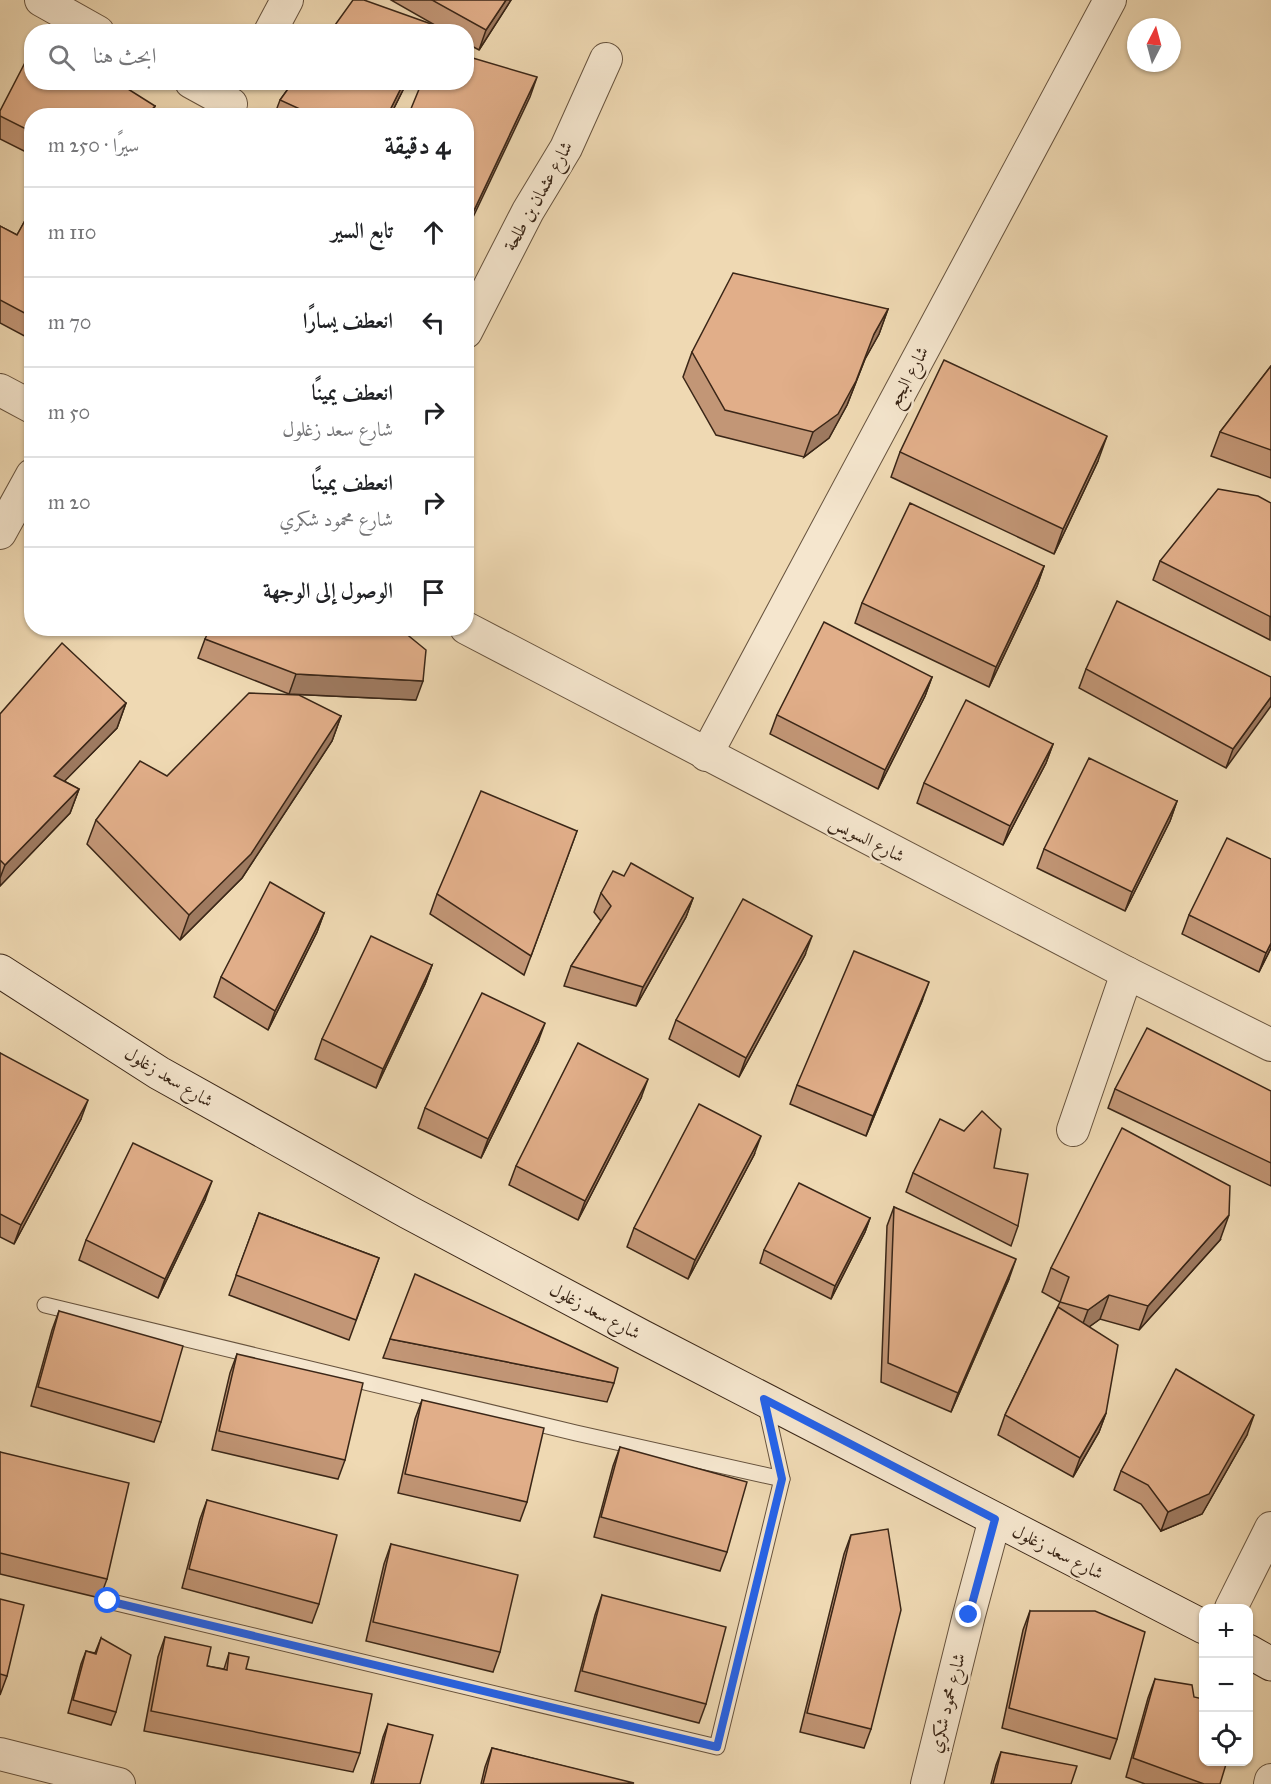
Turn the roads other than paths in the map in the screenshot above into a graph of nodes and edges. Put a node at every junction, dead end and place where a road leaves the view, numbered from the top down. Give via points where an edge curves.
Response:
1 (41, 0) edge
2 (287, 0) edge
3 (1110, 0) edge
4 (84, 24) edge
5 (274, 24) edge
6 (606, 59) dead end
7 (209, 90) edge
8 (233, 101) edge
9 (474, 317) edge
10 (0, 390) edge
11 (24, 403) edge
12 (24, 490) edge
13 (0, 533) edge
14 (474, 632) edge
15 (706, 755) junction
16 (0, 970) edge
17 (1127, 973) junction
18 (1271, 1045) edge
19 (1073, 1130) dead end
20 (45, 1305) dead end
21 (764, 1399) junction
22 (782, 1479) junction
23 (995, 1519) junction
24 (1271, 1528) edge
25 (108, 1601) edge
26 (1233, 1604) edge
27 (1199, 1625) edge
28 (1253, 1654) edge
29 (1271, 1664) edge
30 (0, 1754) edge
31 (119, 1784) edge
32 (927, 1784) edge

1 - 4 street
2 - 5 street
3 - 15 street, شارع البجع
6 - 9 street, شارع عثمان بن طلحة via 566,148
7 - 8 street
10 - 11 street
12 - 13 street
14 - 15 street, شارع السويس
15 - 17 street, شارع السويس
16 - 21 main road, شارع سعد زغلول via 169,1079 408,1212
17 - 18 street, شارع السويس
17 - 19 street
20 - 22 lane
21 - 22 lane
21 - 23 main road, شارع سعد زغلول
22 - 25 lane via 717,1747
23 - 27 main road, شارع سعد زغلول
23 - 32 street, شارع محمود شكري
24 - 26 street
28 - 29 main road
30 - 31 street

